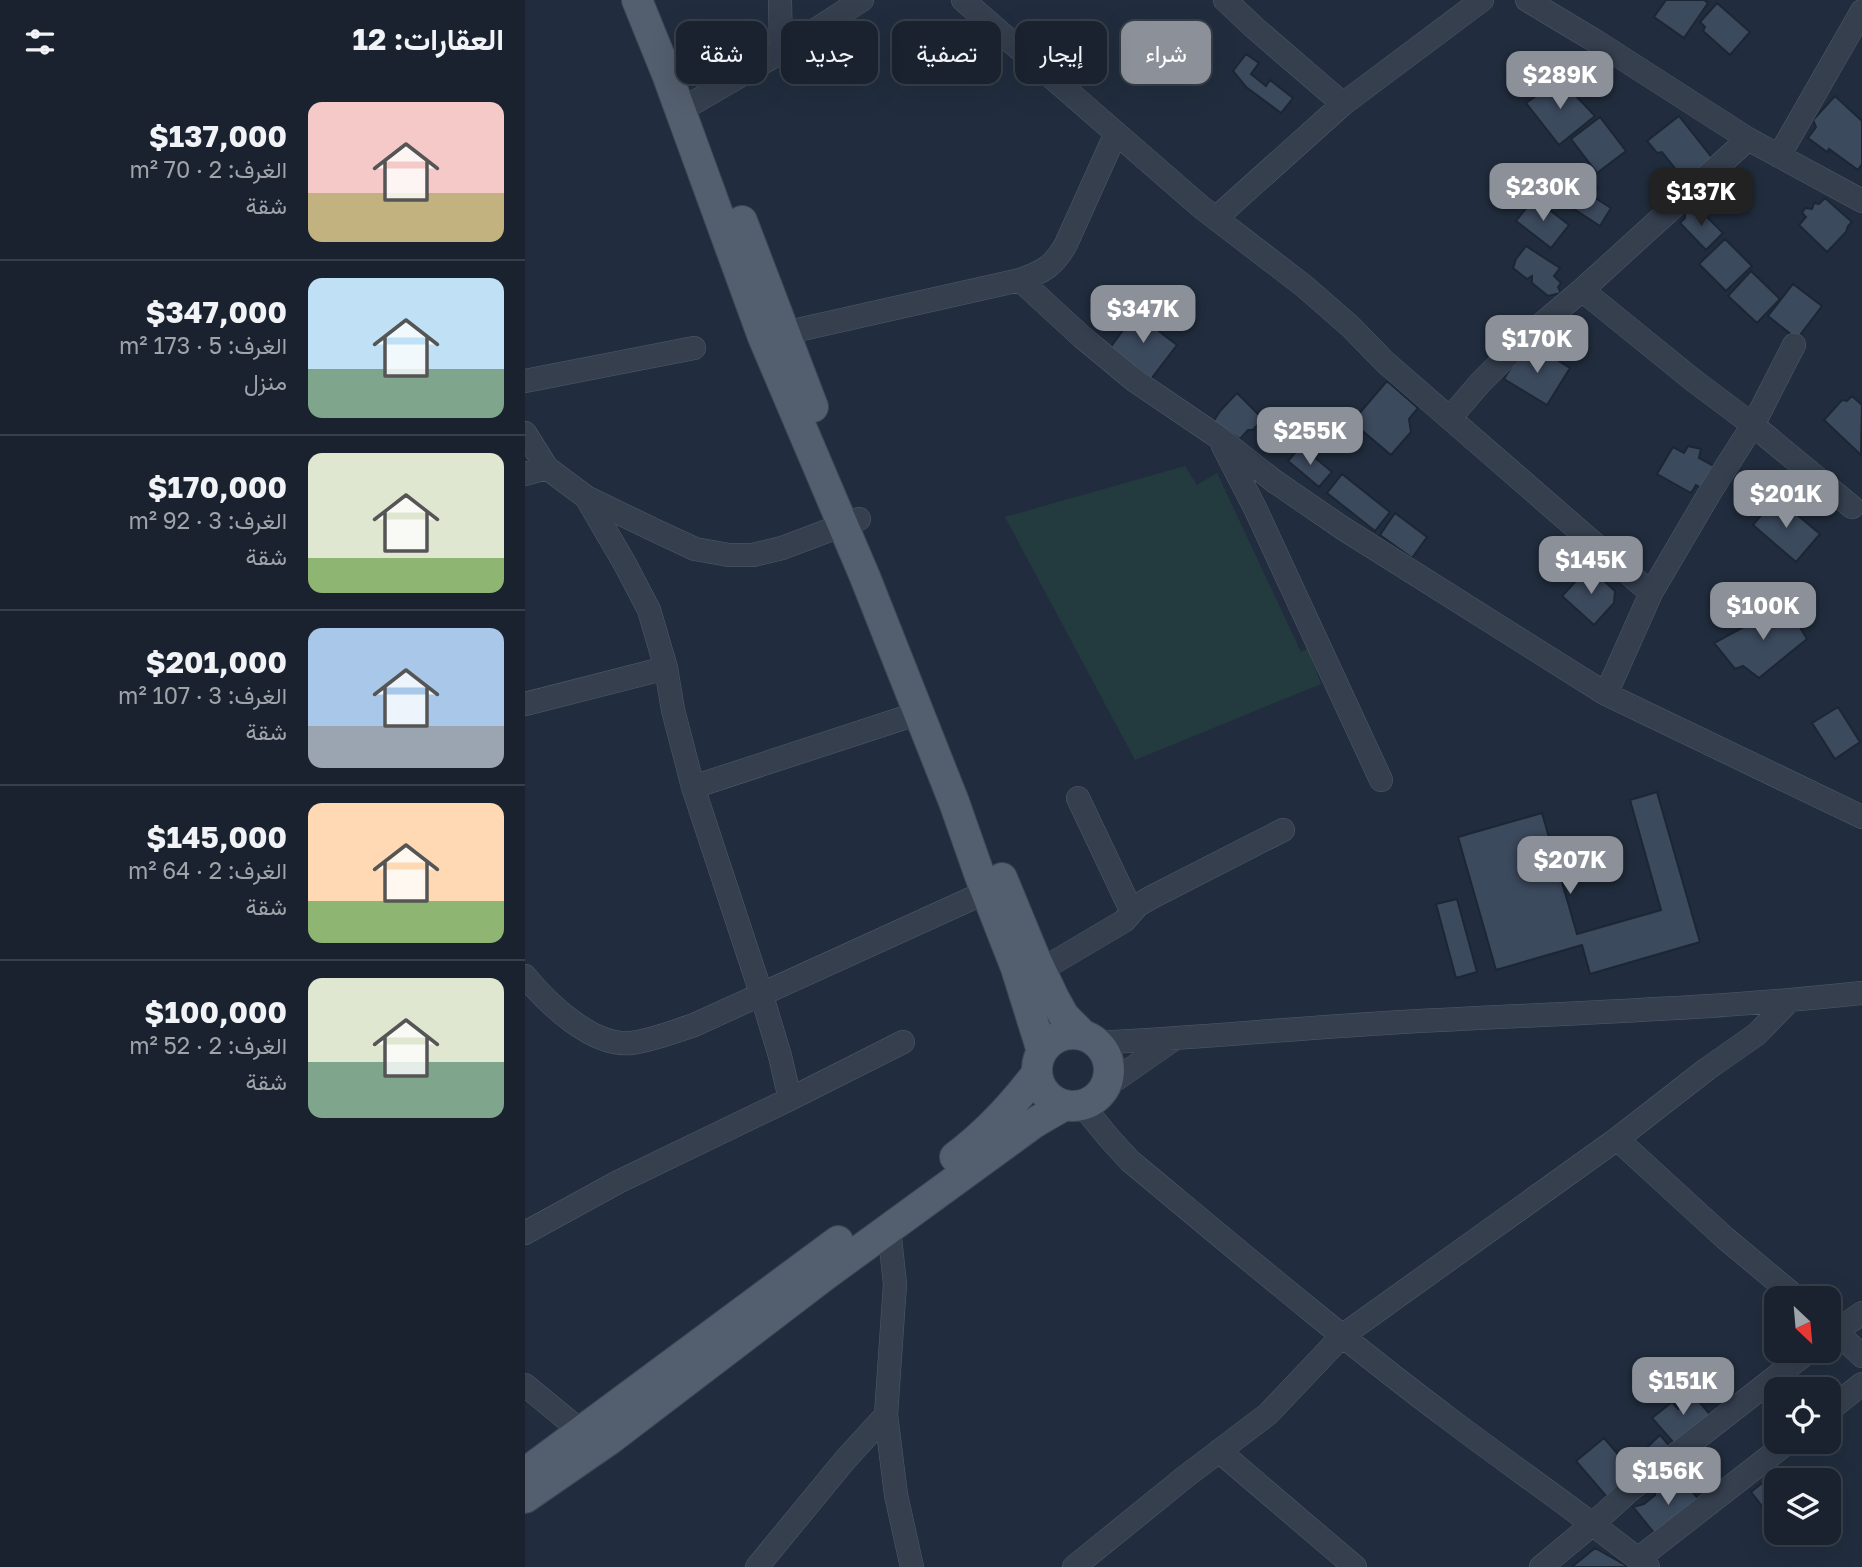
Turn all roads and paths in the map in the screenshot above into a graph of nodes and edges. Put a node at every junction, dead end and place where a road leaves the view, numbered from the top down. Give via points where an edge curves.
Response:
1 (637, 0) edge
2 (652, 0) edge
3 (780, 0) edge
4 (862, 0) edge
5 (963, 0) edge
6 (1225, 0) edge
7 (1482, 0) edge
8 (1527, 0) edge
9 (1862, 11) edge
10 (829, 21) edge
11 (781, 52) joint
12 (693, 103) junction
13 (1343, 104) junction
14 (1116, 133) junction
15 (1748, 139) junction
16 (1779, 156) junction
17 (1862, 201) edge
18 (1216, 218) junction
19 (1020, 280) junction
20 (1582, 290) junction
21 (774, 335) junction
22 (1794, 345) dead end
23 (694, 348) dead end
24 (525, 381) edge
25 (1450, 418) junction
26 (1753, 425) junction
27 (525, 433) edge
28 (1218, 437) junction
29 (536, 471) edge
30 (586, 497) junction
31 (1852, 507) dead end
32 (851, 523) junction
33 (1651, 593) junction
34 (666, 668) junction
35 (1606, 694) junction
36 (525, 705) edge
37 (919, 713) junction
38 (1381, 780) dead end
39 (693, 788) junction
40 (1078, 798) dead end
41 (1862, 817) edge
42 (1283, 830) dead end
43 (986, 892) junction
44 (1132, 912) junction
45 (1041, 970) junction
46 (525, 976) edge
47 (761, 993) junction
48 (1862, 993) edge
49 (1789, 1001) junction
50 (1090, 1039) junction
51 (1174, 1039) junction
52 (903, 1042) dead end
53 (1040, 1062) junction
54 (790, 1099) junction
55 (1084, 1099) junction
56 (1617, 1139) junction
57 (889, 1229) junction
58 (525, 1233) edge
59 (1783, 1286) edge
60 (1862, 1313) edge
61 (1841, 1325) edge
62 (1342, 1336) junction
63 (1841, 1339) edge
64 (708, 1351) junction
65 (1862, 1356) edge
66 (1794, 1363) edge
67 (1862, 1384) edge
68 (525, 1385) edge
69 (1841, 1401) edge
70 (886, 1415) junction
71 (582, 1432) junction
72 (1219, 1451) junction
73 (1774, 1454) edge
74 (525, 1473) edge
75 (525, 1498) edge
76 (1594, 1523) junction
77 (1643, 1563) edge
78 (1079, 1566) edge
79 (757, 1567) edge
80 (912, 1567) edge
81 (1355, 1567) edge
82 (1541, 1567) edge

1 - 21 main road
2 - 12 main road
3 - 11 street
4 - 10 street
5 - 14 street
6 - 13 street
7 - 13 street
8 - 15 street
9 - 16 street
11 - 12 street
12 - 21 main road
13 - 18 street
14 - 18 street
14 - 19 street via 1058,258 1041,272
15 - 16 street
15 - 20 street
16 - 17 street
18 - 25 street via 1304,286
19 - 21 street
19 - 28 street via 1134,380
20 - 25 street via 1524,339
20 - 26 street
21 - 32 main road via 822,429
22 - 26 street
23 - 24 street
25 - 33 street
26 - 31 street
26 - 33 street
27 - 29 street
28 - 35 street via 1345,529
28 - 38 street
29 - 30 street
30 - 32 street via 695,549 729,555 782,548
30 - 34 street via 649,610
32 - 37 main road
32 - 45 main road
33 - 35 street
34 - 36 street
34 - 39 street
35 - 41 street
37 - 39 street
37 - 43 main road
39 - 47 street
40 - 44 street
42 - 44 street via 1152,897
43 - 47 street
43 - 53 main road via 1016,968
44 - 45 street
45 - 50 main road via 1064,1016
46 - 47 street via 539,994 578,1025 607,1041 629,1043 694,1026
47 - 54 street
48 - 49 street
49 - 51 street
49 - 56 street via 1757,1034
50 - 51 street
50 - 53 main road via 1068,1034 1053,1040
50 - 55 main road via 1106,1056 1109,1072
51 - 55 street
52 - 54 street
53 - 55 main road via 1040,1084 1046,1094 1055,1101
53 - 64 main road via 985,1133
54 - 58 street via 618,1182
55 - 57 main road via 1034,1123
55 - 62 street via 1108,1138 1130,1161
56 - 59 street
56 - 62 street
57 - 64 main road
57 - 70 street via 895,1284
60 - 61 street
62 - 72 street via 1268,1414
62 - 76 street
63 - 65 street
64 - 71 main road
64 - 75 main road via 586,1457
66 - 76 street
67 - 69 street
68 - 71 street
70 - 79 street
70 - 80 street via 896,1495
71 - 74 main road
72 - 78 street
72 - 81 street
73 - 77 street
76 - 77 street
76 - 82 street

